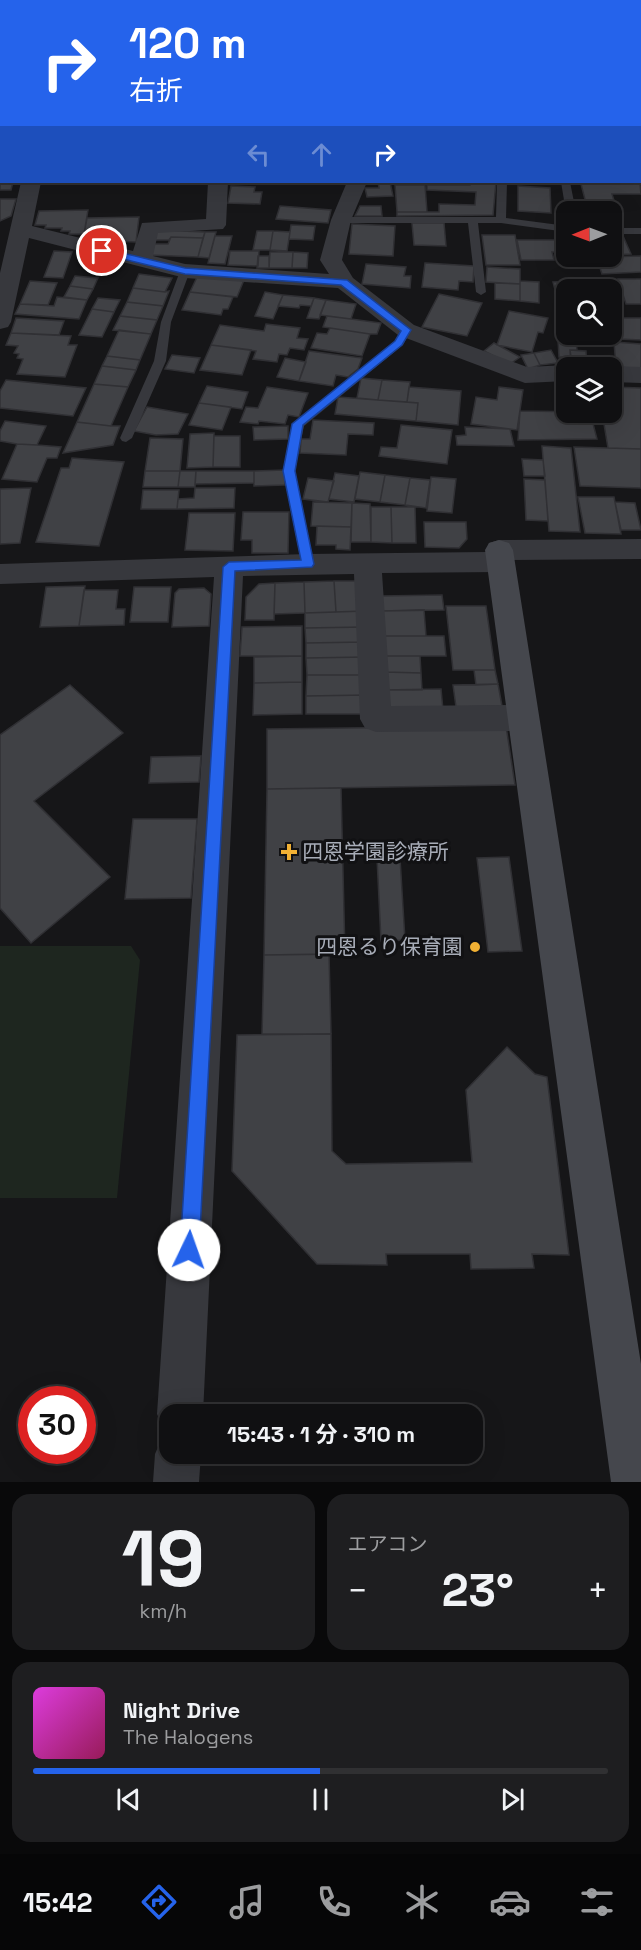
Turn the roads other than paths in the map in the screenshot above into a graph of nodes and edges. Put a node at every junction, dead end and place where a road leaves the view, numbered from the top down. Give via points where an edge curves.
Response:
1 (32, 183) edge
2 (218, 183) edge
3 (357, 183) edge
4 (502, 183) edge
5 (565, 183) edge
6 (569, 201) edge
7 (341, 220) junction
8 (473, 220) junction
9 (501, 220) junction
10 (14, 228) edge
11 (556, 228) edge
12 (622, 231) edge
13 (641, 231) edge
14 (141, 261) junction
15 (185, 271) junction
16 (344, 282) junction
17 (481, 292) dead end
18 (0, 322) edge
19 (406, 330) junction
20 (556, 374) edge
21 (622, 374) edge
22 (641, 375) edge
23 (126, 438) dead end
24 (641, 549) edge
25 (499, 556) junction
26 (367, 563) junction
27 (308, 564) junction
28 (229, 567) junction
29 (0, 574) edge
30 (523, 718) junction
31 (628, 1348) edge
32 (181, 1404) edge
33 (177, 1464) edge
34 (176, 1482) edge
35 (635, 1482) edge

1 - 10 street
2 - 14 street via 216,225 149,227
3 - 7 street
4 - 9 lane
5 - 6 lane
7 - 8 lane
7 - 16 street via 331,260
8 - 9 lane
8 - 17 lane
9 - 11 lane
10 - 14 street
10 - 18 street
12 - 13 lane
14 - 15 street
15 - 16 street
15 - 23 lane via 166,322 160,361
16 - 19 street
19 - 20 street via 525,375
19 - 27 lane via 399,343 298,424 289,471
21 - 22 street
24 - 25 street
25 - 26 street
25 - 30 street
26 - 27 street
26 - 30 street via 376,719
27 - 28 street
28 - 29 street
28 - 32 street
30 - 31 street
31 - 35 street
33 - 34 street

